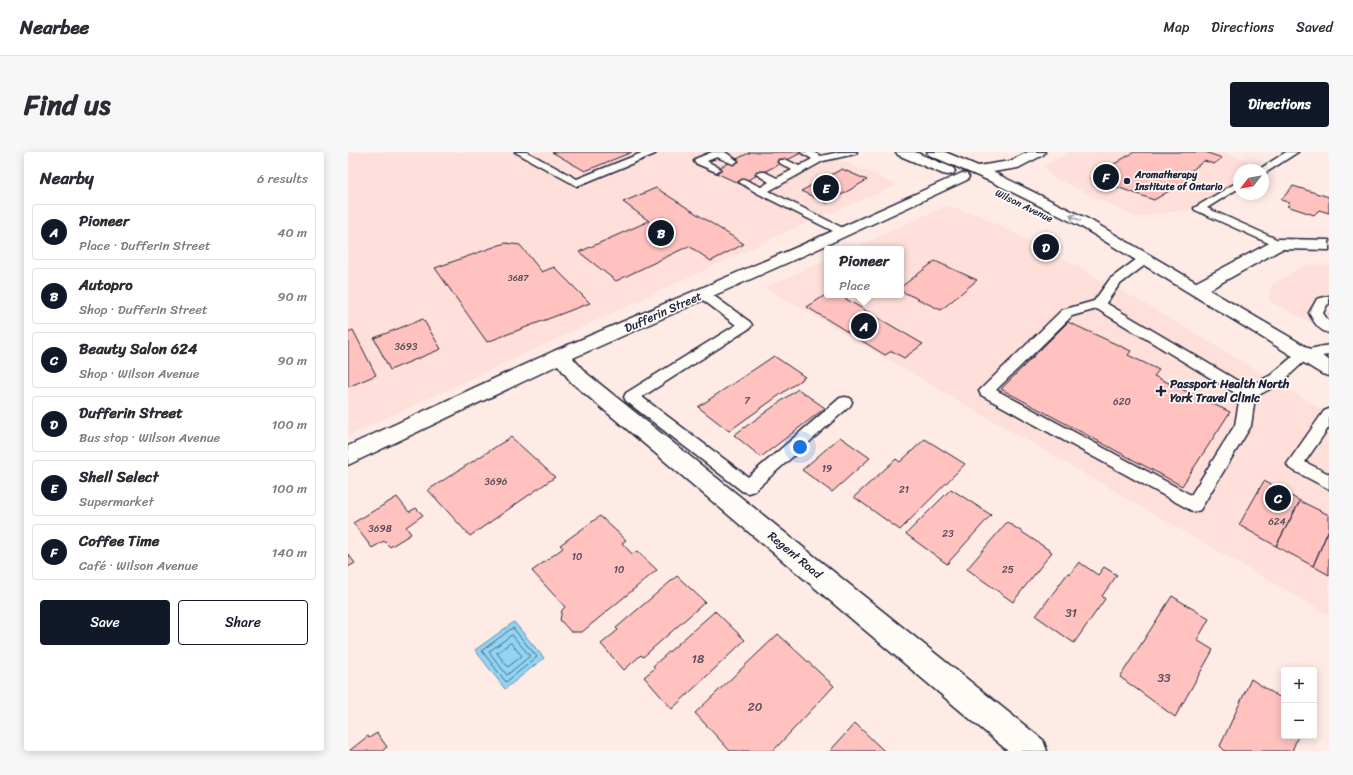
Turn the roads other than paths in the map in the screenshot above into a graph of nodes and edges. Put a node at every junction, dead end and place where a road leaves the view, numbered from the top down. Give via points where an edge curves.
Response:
1 (520, 152) edge
2 (652, 152) edge
3 (805, 152) edge
4 (852, 152) edge
5 (903, 152) edge
6 (934, 152) edge
7 (1038, 152) edge
8 (1293, 152) edge
9 (719, 153) edge
10 (987, 155) dead end
11 (820, 159) junction
12 (733, 161) dead end
13 (783, 162) dead end
14 (1269, 166) edge
15 (716, 169) dead end
16 (799, 170) junction
17 (978, 170) junction
18 (761, 174) dead end
19 (962, 177) junction
20 (744, 182) dead end
21 (777, 182) junction
22 (1233, 188) edge
23 (761, 191) junction
24 (843, 232) junction
25 (1279, 244) junction
26 (1329, 245) edge
27 (1145, 259) junction
28 (1197, 289) junction
29 (703, 294) junction
30 (1329, 300) edge
31 (1099, 304) junction
32 (1329, 329) edge
33 (1329, 350) edge
34 (1304, 354) junction
35 (561, 356) junction
36 (1329, 369) edge
37 (1248, 394) junction
38 (845, 402) dead end
39 (1329, 415) edge
40 (657, 429) junction
41 (348, 456) edge
42 (1329, 482) edge
43 (748, 486) junction
44 (730, 502) junction
45 (1020, 747) edge

1 - 2 lane via 577,182
3 - 11 lane
4 - 11 lane
5 - 19 street, Wilson Avenue
6 - 17 street, Wilson Avenue
7 - 17 street, Dufferin Street via 1013,165
8 - 14 lane
9 - 12 lane
9 - 15 lane via 699,161
10 - 17 street
11 - 16 lane
13 - 16 lane
16 - 21 lane
17 - 19 street, Dufferin Street
27 -> 17 street, Wilson Avenue via 1085,223
18 - 21 lane
19 - 24 street, Dufferin Street
19 - 27 street, Wilson Avenue via 1076,231
20 - 23 lane
21 - 23 lane
22 - 25 lane via 1199,208
23 - 24 lane
24 - 29 street, Dufferin Street
25 - 26 street
25 - 28 street
27 - 28 street, Wilson Avenue
27 - 31 lane via 1114,282
28 - 34 street, Wilson Avenue
29 - 35 street, Dufferin Street
29 - 40 lane via 745,325 631,397
30 - 32 lane via 1322,302 1316,313
31 - 37 lane
31 - 37 lane via 1067,313 986,391 1194,505 1243,426
33 - 34 lane
34 - 36 street, Wilson Avenue
34 - 37 lane via 1276,379
35 - 40 street, Regent Road via 578,377
35 - 41 street, Dufferin Street
38 - 43 lane
39 - 42 lane via 1295,464
40 - 43 lane
40 - 44 street, Regent Road
43 - 44 lane
44 - 45 street, Regent Road

